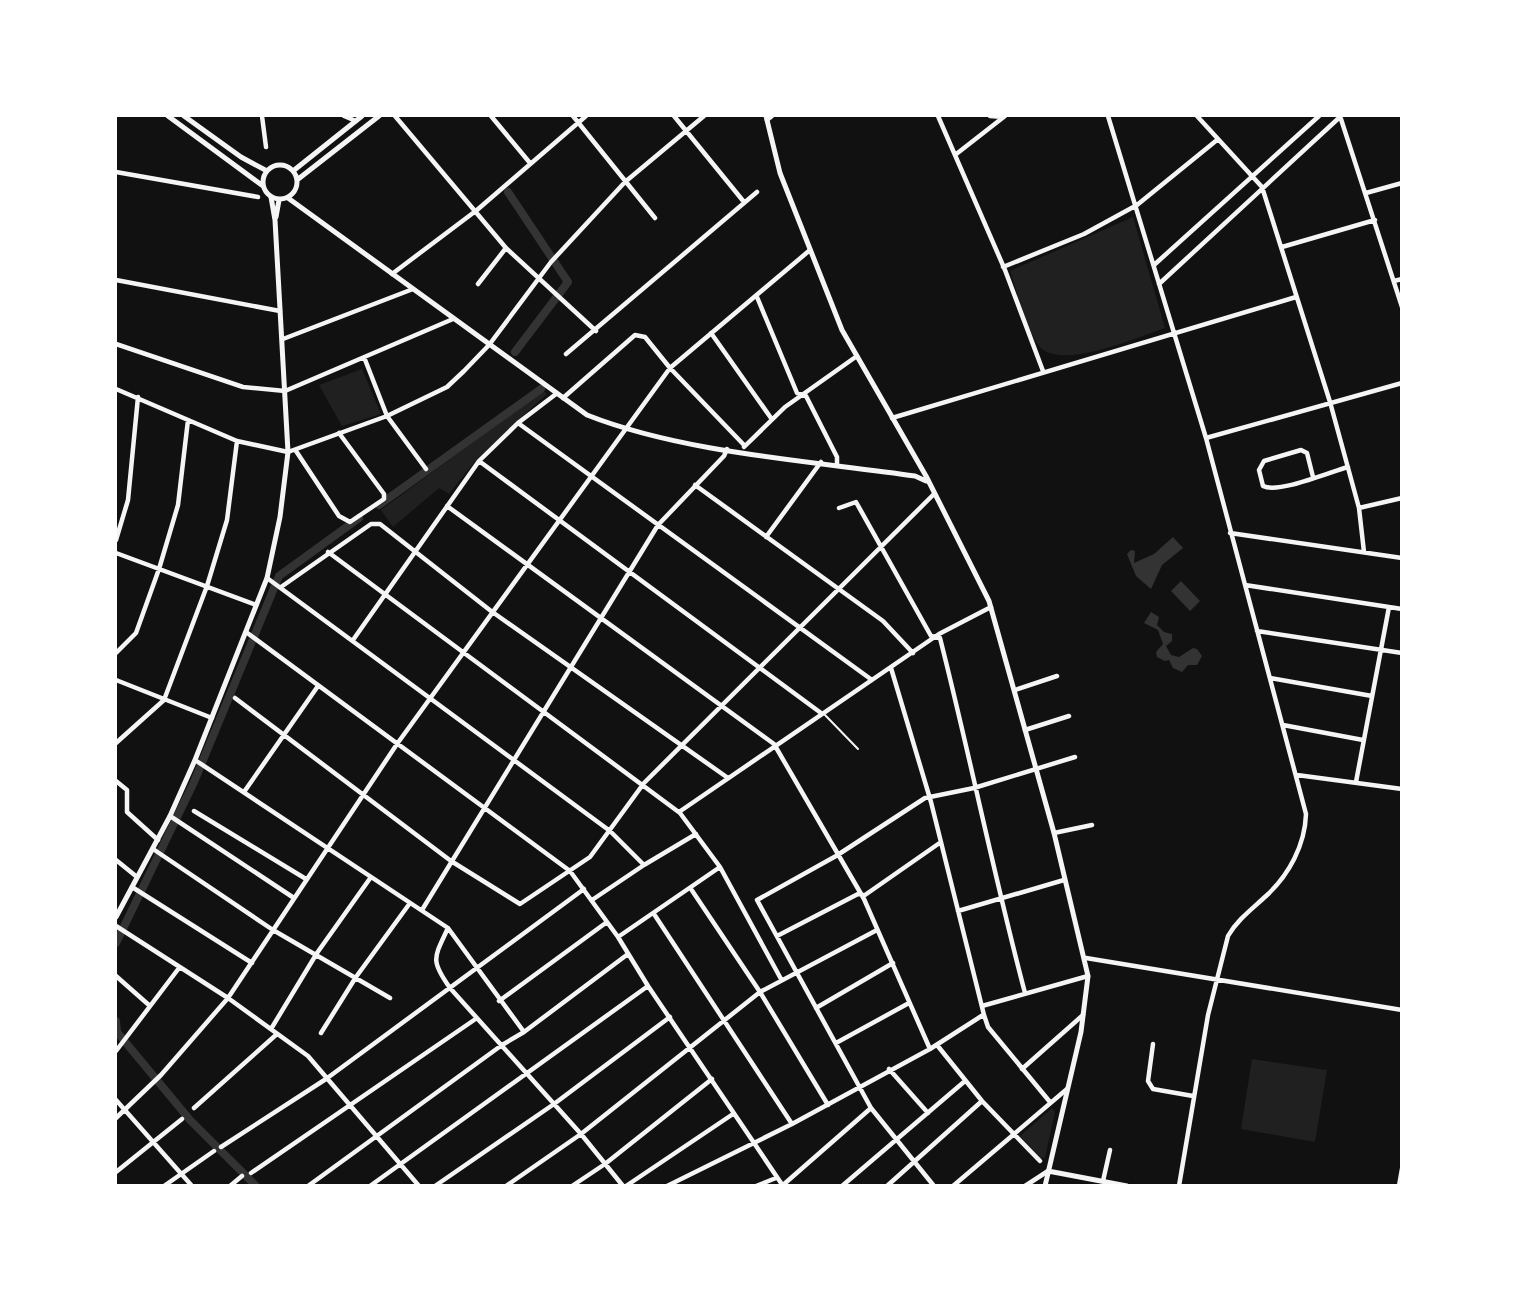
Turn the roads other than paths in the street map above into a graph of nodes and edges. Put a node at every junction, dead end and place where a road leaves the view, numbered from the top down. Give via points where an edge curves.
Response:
1 (168, 116) edge
2 (184, 116) edge
3 (262, 116) edge
4 (344, 116) edge
5 (362, 116) edge
6 (379, 116) edge
7 (395, 116) edge
8 (491, 116) edge
9 (573, 116) edge
10 (586, 116) edge
11 (674, 116) edge
12 (704, 116) edge
13 (939, 116) edge
14 (990, 116) edge
15 (1004, 116) edge
16 (1108, 116) edge
17 (1197, 116) edge
18 (1319, 116) edge
19 (1340, 116) edge
20 (768, 117) edge
21 (356, 121) junction
22 (578, 122) junction
23 (686, 131) junction
24 (1217, 139) junction
25 (267, 147) dead end
26 (955, 155) junction
27 (530, 163) junction
28 (267, 171) junction
29 (293, 171) junction
30 (116, 172) edge
31 (1252, 176) junction
32 (297, 180) junction
33 (625, 181) junction
34 (1402, 183) edge
35 (263, 186) junction
36 (1262, 187) junction
37 (757, 192) dead end
38 (1366, 193) junction
39 (258, 197) dead end
40 (271, 197) junction
41 (288, 198) junction
42 (279, 200) junction
43 (744, 202) junction
44 (1137, 205) junction
45 (477, 210) junction
46 (655, 218) dead end
47 (275, 220) junction
48 (1375, 220) junction
49 (1282, 247) junction
50 (506, 248) junction
51 (810, 250) junction
52 (1154, 265) junction
53 (1003, 267) junction
54 (392, 274) junction
55 (540, 276) junction
56 (1402, 279) edge
57 (116, 280) edge
58 (1394, 281) junction
59 (478, 284) dead end
60 (1159, 284) junction
61 (413, 289) junction
62 (757, 297) junction
63 (1296, 297) junction
64 (1402, 307) edge
65 (281, 311) junction
66 (453, 319) junction
67 (596, 331) junction
68 (1172, 332) junction
69 (711, 333) junction
70 (283, 339) junction
71 (116, 344) edge
72 (489, 345) junction
73 (566, 354) dead end
74 (857, 356) junction
75 (364, 357) junction
76 (670, 368) junction
77 (1043, 371) junction
78 (1402, 383) edge
79 (116, 389) edge
80 (285, 391) junction
81 (556, 394) junction
82 (802, 395) junction
83 (138, 397) junction
84 (562, 398) junction
85 (1330, 402) junction
86 (387, 416) junction
87 (771, 418) junction
88 (892, 418) junction
89 (188, 420) junction
90 (518, 423) junction
91 (622, 429) junction
92 (339, 433) junction
93 (1206, 438) junction
94 (237, 441) junction
95 (727, 448) junction
96 (744, 448) junction
97 (296, 451) junction
98 (288, 452) junction
99 (479, 461) junction
100 (821, 462) junction
101 (837, 465) junction
102 (1348, 467) junction
103 (919, 468) junction
104 (426, 469) dead end
105 (589, 476) junction
106 (915, 476) junction
107 (1313, 477) junction
108 (926, 481) junction
109 (695, 485) junction
110 (934, 494) junction
111 (1402, 498) edge
112 (447, 506) junction
113 (839, 508) dead end
114 (1359, 508) junction
115 (558, 520) junction
116 (658, 525) junction
117 (1230, 533) junction
118 (766, 537) junction
119 (116, 540) edge
120 (881, 544) junction
121 (413, 551) junction
122 (328, 552) junction
123 (1364, 552) junction
124 (116, 553) edge
125 (1402, 558) edge
126 (526, 564) junction
127 (159, 569) junction
128 (630, 572) junction
129 (270, 579) junction
130 (207, 586) junction
131 (279, 586) junction
132 (1245, 586) junction
133 (837, 588) junction
134 (384, 593) junction
135 (256, 605) junction
136 (991, 607) junction
137 (1389, 607) junction
138 (1402, 608) edge
139 (491, 611) junction
140 (601, 618) junction
141 (798, 626) junction
142 (1256, 631) junction
143 (249, 633) junction
144 (936, 637) junction
145 (353, 640) junction
146 (1382, 650) junction
147 (116, 653) edge
148 (462, 653) junction
149 (913, 653) junction
150 (1402, 653) edge
151 (759, 666) junction
152 (570, 667) junction
153 (891, 668) junction
154 (1057, 676) dead end
155 (1270, 678) junction
156 (116, 680) edge
157 (872, 680) junction
158 (318, 686) junction
159 (1015, 690) junction
160 (1372, 696) junction
161 (235, 698) dead end
162 (430, 699) junction
163 (164, 700) junction
164 (721, 705) junction
165 (543, 712) junction
166 (821, 713) junction
167 (1069, 716) dead end
168 (212, 718) junction
169 (1283, 725) junction
170 (1025, 730) junction
171 (284, 735) junction
172 (1363, 740) junction
173 (116, 743) edge
174 (397, 744) junction
175 (680, 746) junction
176 (776, 746) junction
177 (858, 749) dead end
178 (1075, 757) dead end
179 (197, 761) junction
180 (514, 762) junction
181 (1036, 768) junction
182 (1297, 775) junction
183 (728, 778) junction
184 (116, 781) edge
185 (1356, 782) junction
186 (642, 785) junction
187 (977, 787) junction
188 (1402, 789) edge
189 (244, 792) junction
190 (363, 794) junction
191 (929, 799) junction
192 (484, 807) junction
193 (194, 811) dead end
194 (678, 812) junction
195 (174, 818) junction
196 (1092, 825) dead end
197 (610, 831) junction
198 (1054, 833) junction
199 (696, 834) junction
200 (158, 840) junction
201 (941, 842) junction
202 (328, 848) junction
203 (157, 852) junction
204 (838, 855) junction
205 (116, 860) edge
206 (451, 861) junction
207 (643, 864) junction
208 (720, 867) junction
209 (570, 871) junction
210 (138, 877) junction
211 (371, 877) junction
212 (306, 880) junction
213 (1064, 880) junction
214 (135, 889) junction
215 (584, 889) junction
216 (691, 889) junction
217 (862, 895) junction
218 (1000, 897) junction
219 (294, 898) junction
220 (592, 901) junction
221 (410, 903) junction
222 (422, 910) junction
223 (958, 911) junction
224 (654, 914) junction
225 (116, 918) edge
226 (607, 922) junction
227 (116, 927) edge
228 (448, 928) junction
229 (273, 930) junction
230 (877, 930) junction
231 (777, 936) junction
232 (618, 937) junction
233 (317, 953) junction
234 (628, 954) junction
235 (1086, 958) junction
236 (251, 963) junction
237 (893, 963) junction
238 (179, 968) junction
239 (476, 968) junction
240 (797, 971) junction
241 (116, 976) edge
242 (1088, 976) junction
243 (356, 977) junction
244 (781, 979) junction
245 (1217, 980) junction
246 (648, 986) junction
247 (450, 988) junction
248 (760, 992) junction
249 (1025, 993) junction
250 (228, 998) junction
251 (390, 998) dead end
252 (499, 1001) junction
253 (909, 1003) junction
254 (150, 1006) junction
255 (982, 1006) junction
256 (816, 1008) junction
257 (1402, 1010) edge
258 (984, 1015) junction
259 (1083, 1015) junction
260 (670, 1017) junction
261 (477, 1018) junction
262 (723, 1019) junction
263 (271, 1029) junction
264 (524, 1032) junction
265 (321, 1033) dead end
266 (278, 1034) junction
267 (836, 1044) junction
268 (1153, 1044) dead end
269 (502, 1045) junction
270 (937, 1045) junction
271 (691, 1046) junction
272 (930, 1049) junction
273 (116, 1051) edge
274 (889, 1069) junction
275 (1022, 1069) junction
276 (528, 1075) junction
277 (326, 1079) junction
278 (712, 1079) junction
279 (965, 1081) junction
280 (858, 1086) junction
281 (1068, 1089) junction
282 (1194, 1096) junction
283 (116, 1100) edge
284 (982, 1101) junction
285 (1050, 1102) junction
286 (554, 1104) junction
287 (348, 1105) junction
288 (828, 1105) junction
289 (194, 1108) dead end
290 (871, 1108) junction
291 (126, 1110) junction
292 (929, 1113) junction
293 (733, 1114) junction
294 (116, 1118) edge
295 (182, 1119) dead end
296 (792, 1124) junction
297 (1014, 1133) junction
298 (581, 1134) junction
299 (374, 1136) junction
300 (895, 1138) junction
301 (154, 1143) junction
302 (753, 1145) junction
303 (221, 1147) dead end
304 (1110, 1150) dead end
305 (214, 1152) dead end
306 (1040, 1161) dead end
307 (399, 1162) junction
308 (915, 1162) junction
309 (605, 1164) junction
310 (1402, 1169) edge
311 (1048, 1171) junction
312 (116, 1172) edge
313 (251, 1173) dead end
314 (182, 1174) junction
315 (242, 1176) dead end
316 (776, 1178) junction
317 (1103, 1181) junction
318 (1117, 1184) edge
319 (164, 1185) edge
320 (192, 1185) edge
321 (230, 1185) edge
322 (308, 1185) edge
323 (370, 1185) edge
324 (419, 1185) edge
325 (435, 1185) edge
326 (506, 1185) edge
327 (572, 1185) edge
328 (625, 1185) edge
329 (667, 1185) edge
330 (756, 1185) edge
331 (783, 1185) edge
332 (842, 1185) edge
333 (887, 1185) edge
334 (934, 1185) edge
335 (953, 1185) edge
336 (1025, 1185) edge
337 (1045, 1185) edge
338 (1127, 1185) edge
339 (1179, 1185) edge
340 (1399, 1185) edge

1 - 35 street
2 - 28 street
3 - 25 street
4 - 21 street
5 - 21 street
6 - 32 street
7 - 45 street
8 - 27 street
9 - 22 street
10 - 22 street
11 - 23 street
12 - 23 street
13 - 26 street
14 - 15 street
15 - 26 street
16 - 44 street
17 - 24 street
18 - 31 street
19 - 36 street
19 - 38 street
20 - 51 street via 780,173
21 - 29 street
22 - 27 street
22 - 33 street
23 - 33 street
23 - 43 street
24 - 31 street
24 - 44 street
26 - 53 street
27 - 45 street
28 - 29 street via 280,165
28 - 35 street
29 - 32 street
30 - 39 street
31 - 36 street
31 - 52 street
32 - 41 street
33 - 46 street
33 - 55 street
34 - 38 street
35 - 40 street
36 - 49 street
36 - 60 street
37 - 43 street
38 - 48 street
40 - 42 street
40 - 47 street
41 - 42 street
41 - 54 street
42 - 47 street
43 - 67 street
44 - 52 street
44 - 53 street
45 - 50 street
45 - 54 street
47 - 65 street
48 - 49 street
48 - 58 street
49 - 63 street
50 - 55 street
50 - 59 street
51 - 62 street
51 - 74 street
52 - 60 street
53 - 77 street
54 - 61 street
55 - 67 street
55 - 72 street
56 - 58 street
57 - 65 street
58 - 64 street
60 - 68 street
61 - 66 street
61 - 70 street
62 - 69 street
62 - 82 street via 797,393
63 - 68 street
63 - 85 street
65 - 70 street
66 - 72 street
66 - 75 street
67 - 73 street
68 - 77 street
68 - 93 street
69 - 76 street
69 - 87 street
70 - 80 street
71 - 80 street via 243,387
72 - 81 street
72 - 86 street via 447,387
74 - 82 street
74 - 88 street
75 - 80 street
75 - 86 street
76 - 84 street via 645,337 635,335
76 - 91 street
76 - 96 street
77 - 88 street
78 - 85 street
79 - 83 street
80 - 98 street
81 - 84 street
81 - 90 street
82 - 87 street
82 - 101 street via 837,457
83 - 89 street
83 - 119 street via 128,500
84 - 91 street via 587,415
85 - 93 street
85 - 102 street
86 - 92 street
86 - 104 street
87 - 96 street
88 - 103 street
89 - 94 street
89 - 127 street via 178,505
90 - 99 street
90 - 105 street
91 - 95 street
91 - 105 street
92 - 97 street
92 - 97 street via 384,496 346,521
93 - 117 street
94 - 98 street
94 - 130 street via 228,520
95 - 96 street
95 - 109 street
96 - 100 street
97 - 98 street
98 - 129 street
99 - 112 street
99 - 115 street
100 - 101 street
100 - 118 street
101 - 106 street
102 - 107 street
102 - 114 street
103 - 106 street
103 - 108 street
105 - 115 street
105 - 116 street
106 - 108 street
107 - 107 street via 1268,489 1259,479 1259,470 1264,461 1301,450 1307,453
108 - 110 street
109 - 116 street
109 - 118 street
110 - 120 street
110 - 136 street
111 - 114 street
112 - 121 street
112 - 126 street
113 - 120 street via 856,502
114 - 123 street
115 - 126 street
115 - 128 street
116 - 128 street
116 - 141 street
117 - 123 street
117 - 132 street
118 - 133 street
120 - 133 street
120 - 144 street
121 - 122 street via 375,523
121 - 134 street
121 - 139 street
122 - 131 street
122 - 134 street
123 - 125 street
124 - 127 street
126 - 139 street
126 - 140 street
127 - 130 street
127 - 147 street via 136,633
128 - 140 street
128 - 151 street
129 - 131 street
129 - 135 street
130 - 135 street
130 - 163 street
131 - 145 street
132 - 137 street
132 - 142 street
133 - 141 street
133 - 149 street via 883,621
134 - 145 street
134 - 148 street
135 - 143 street
136 - 144 street
136 - 159 street
137 - 138 street
137 - 146 street
139 - 148 street
139 - 152 street
140 - 152 street
140 - 164 street
141 - 151 street
141 - 157 street
142 - 146 street
142 - 155 street
143 - 158 street
143 - 168 street
144 - 149 street
144 - 187 street via 940,638
145 - 162 street
146 - 150 street
146 - 160 street
148 - 162 street
148 - 165 street
149 - 153 street
151 - 164 street
151 - 166 street
152 - 165 street
152 - 175 street
153 - 157 street
153 - 191 street
154 - 159 street
155 - 160 street
155 - 169 street
156 - 163 street
157 - 166 street
158 - 171 street
158 - 174 street
159 - 170 street
160 - 172 street
161 - 171 street
162 - 174 street
162 - 180 street
163 - 168 street
163 - 173 street
164 - 175 street
164 - 176 street
165 - 180 street
165 - 186 street
166 - 176 street
166 - 177 lane
167 - 170 street
168 - 179 street
169 - 172 street
169 - 182 street
170 - 181 street
171 - 189 street
171 - 190 street
172 - 185 street
174 - 190 street
174 - 192 street
175 - 183 street
175 - 186 street
176 - 183 street
176 - 204 street
178 - 181 street
179 - 189 street
179 - 195 street
180 - 192 street
180 - 197 street
181 - 187 street
181 - 198 street
182 - 185 street
182 - 245 street via 1306,814 1302,841 1269,894 1234,925
183 - 194 street
184 - 200 street via 127,790 127,812
185 - 188 street
186 - 194 street
186 - 197 street
187 - 191 street
187 - 218 street
189 - 202 street
190 - 202 street
190 - 206 street
191 - 201 street
191 - 204 street
192 - 206 street
192 - 209 street
193 - 212 street
194 - 199 street
195 - 200 street
195 - 219 street
196 - 198 street
197 - 207 street
197 - 209 street via 590,857
198 - 213 street
199 - 207 street
199 - 208 street
200 - 203 street
201 - 217 street
201 - 223 street
202 - 211 street
202 - 212 street
203 - 210 street
203 - 229 street
204 - 217 street
204 - 231 street via 757,900
205 - 210 street
206 - 209 street via 517,904
206 - 222 street
207 - 220 street
208 - 216 street
208 - 244 street
209 - 215 street
210 - 214 street
211 - 221 street
211 - 233 street
212 - 219 street
213 - 218 street
213 - 235 street
214 - 225 street
214 - 236 street
215 - 220 street
215 - 239 street
216 - 224 street
216 - 248 street
217 - 230 street
217 - 231 street
218 - 223 street
218 - 249 street
219 - 229 street
220 - 226 street
221 - 222 street
221 - 243 street
222 - 228 street
223 - 255 street
224 - 232 street
224 - 262 street
226 - 232 street
226 - 252 street
227 - 238 street
228 - 239 street
228 - 247 street via 434,963
229 - 233 street
229 - 236 street
230 - 237 street
230 - 240 street
231 - 240 street
232 - 234 street
233 - 243 street
233 - 263 street
234 - 246 street
234 - 264 street
235 - 242 street
235 - 245 street
236 - 250 street
237 - 253 street
237 - 256 street
238 - 250 street
238 - 254 street
239 - 247 street
239 - 252 street
240 - 244 street
240 - 256 street
241 - 254 street
242 - 249 street
242 - 259 street
243 - 251 street
243 - 265 street
244 - 248 street
245 - 257 street
245 - 282 street
246 - 260 street
246 - 276 street
247 - 261 street
247 - 277 street
248 - 262 street
248 - 288 street
249 - 255 street
250 - 263 street
250 - 291 street
252 - 264 street
253 - 267 street
253 - 272 street
254 - 273 street
255 - 258 street
256 - 267 street
258 - 270 street
258 - 275 street via 988,1027
259 - 275 street
259 - 281 street
260 - 271 street
260 - 286 street
261 - 269 street
261 - 287 street
262 - 271 street
262 - 296 street
263 - 266 street
264 - 269 street
266 - 277 street via 308,1056
266 - 289 street
267 - 280 street
268 - 282 street via 1148,1081 1153,1089
269 - 276 street
269 - 299 street
270 - 272 street
270 - 279 street
271 - 278 street
271 - 298 street
272 - 274 street
274 - 280 street
274 - 292 street
275 - 285 street
276 - 286 street
276 - 307 street
277 - 287 street
277 - 303 street
278 - 293 street
278 - 309 street
279 - 284 street
279 - 292 street
280 - 288 street
280 - 290 street
281 - 285 street
281 - 311 street
282 - 339 street
283 - 291 street
284 - 297 street
284 - 308 street
285 - 297 street
286 - 298 street
286 - 325 street
287 - 299 street
287 - 313 street
288 - 296 street
290 - 300 street
290 - 331 street
291 - 294 street
291 - 301 street
292 - 300 street
293 - 302 street
293 - 328 street
295 - 301 street
296 - 302 street
297 - 306 street
297 - 335 street
298 - 309 street
298 - 326 street
299 - 307 street
299 - 322 street
300 - 308 street
300 - 332 street
301 - 312 street
301 - 314 street
302 - 316 street
302 - 329 street
304 - 317 street
305 - 314 street
307 - 323 street
307 - 324 street
308 - 333 street
308 - 334 street
309 - 327 street
309 - 328 street
310 - 340 street
311 - 317 street
311 - 336 street
311 - 337 street
314 - 319 street
314 - 320 street
315 - 321 street
316 - 330 street
316 - 331 street
317 - 318 street
318 - 338 street

